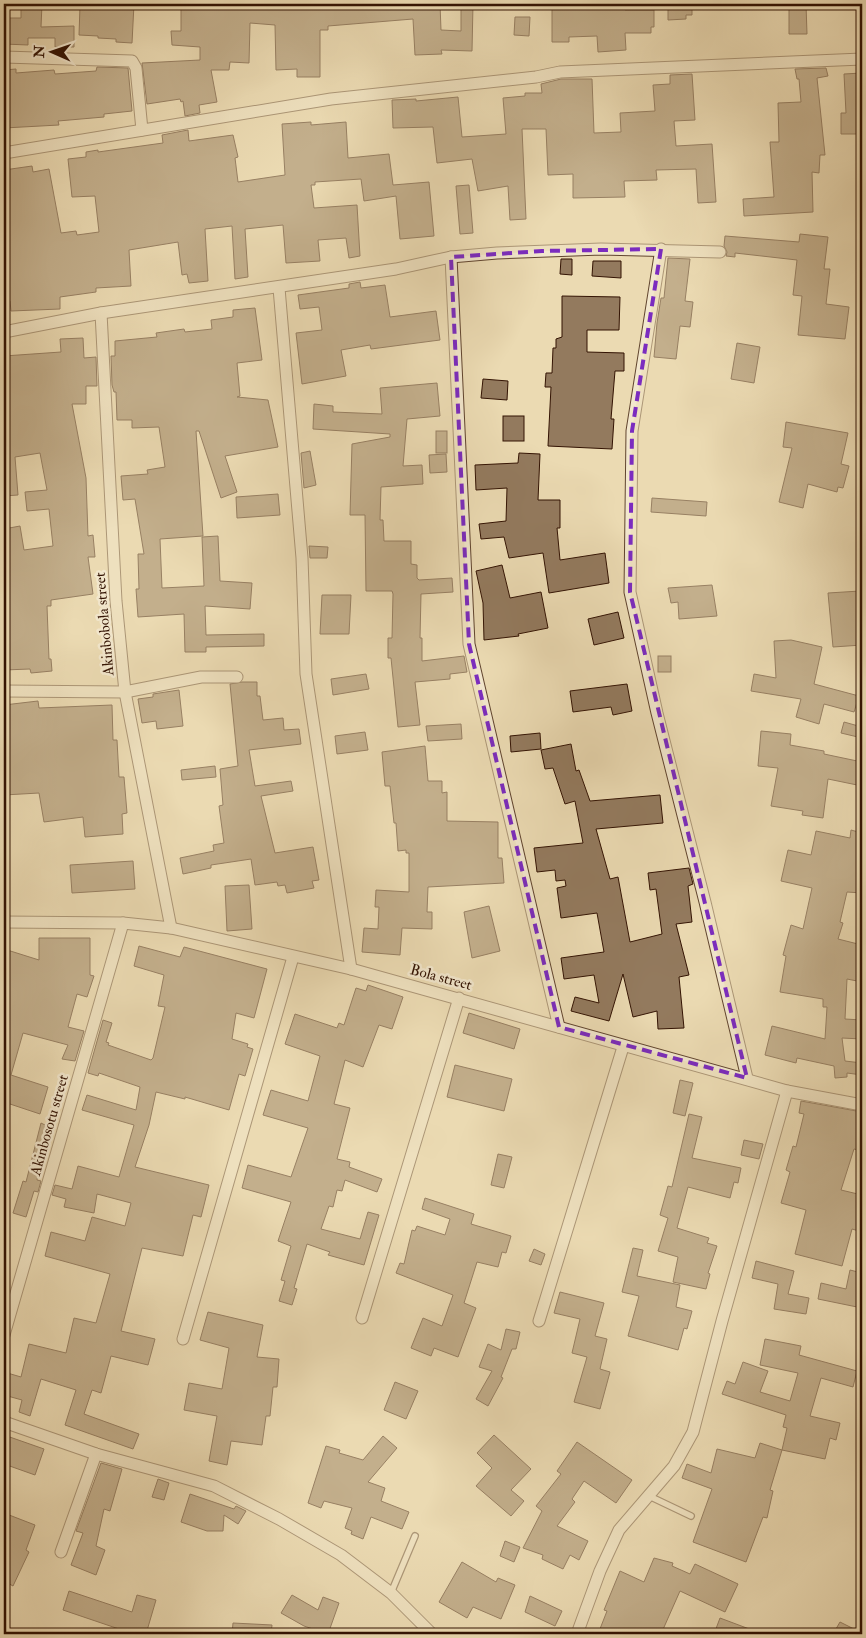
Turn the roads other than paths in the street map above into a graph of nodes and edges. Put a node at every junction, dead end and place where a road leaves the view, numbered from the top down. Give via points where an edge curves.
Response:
1 (4, 57) edge
2 (862, 59) edge
3 (142, 130) junction
4 (4, 153) edge
5 (661, 249) junction
6 (720, 252) dead end
7 (451, 258) junction
8 (279, 288) junction
9 (102, 313) junction
10 (4, 332) edge
11 (236, 677) dead end
12 (4, 691) edge
13 (126, 692) junction
14 (4, 922) edge
15 (123, 923) junction
16 (171, 928) junction
17 (293, 957) junction
18 (351, 969) junction
19 (459, 998) junction
20 (559, 1027) junction
21 (623, 1047) junction
22 (747, 1078) junction
23 (787, 1091) junction
24 (862, 1105) edge
25 (362, 1318) dead end
26 (539, 1321) dead end
27 (4, 1335) edge
28 (183, 1338) dead end
29 (4, 1422) edge
30 (96, 1454) junction
31 (649, 1496) junction
32 (691, 1516) dead end
33 (415, 1536) dead end
34 (61, 1552) dead end
35 (391, 1592) junction
36 (432, 1634) edge
37 (577, 1634) edge

1 - 3 street via 132,61 136,68
2 - 3 street via 560,72 331,98
3 - 4 street
5 - 6 street
5 - 7 street via 542,251
5 - 22 street via 632,431 630,592 656,713
7 - 8 street
7 - 20 street via 469,644
8 - 9 street
8 - 18 street via 302,558 306,674
9 - 10 street
9 - 13 street, Akinbobola street via 116,600
11 - 13 street via 201,678
12 - 13 street
13 - 16 street, Akinbobola street
14 - 15 street, Bola street
15 - 16 street, Bola street
15 - 27 street, Akinbosotu street
16 - 17 street, Bola street
17 - 18 street, Bola street
17 - 28 street
18 - 19 street, Bola street
19 - 20 street, Bola street
19 - 25 street
20 - 21 street, Bola street
21 - 22 street, Bola street
21 - 26 street
22 - 23 street, Bola street
23 - 24 street, Bola street
23 - 31 street via 693,1432 674,1466
29 - 30 street
30 - 34 street
30 - 35 street via 214,1486 279,1518 341,1555
31 - 32 lane
31 - 37 street via 619,1530
33 - 35 lane
35 - 36 street

